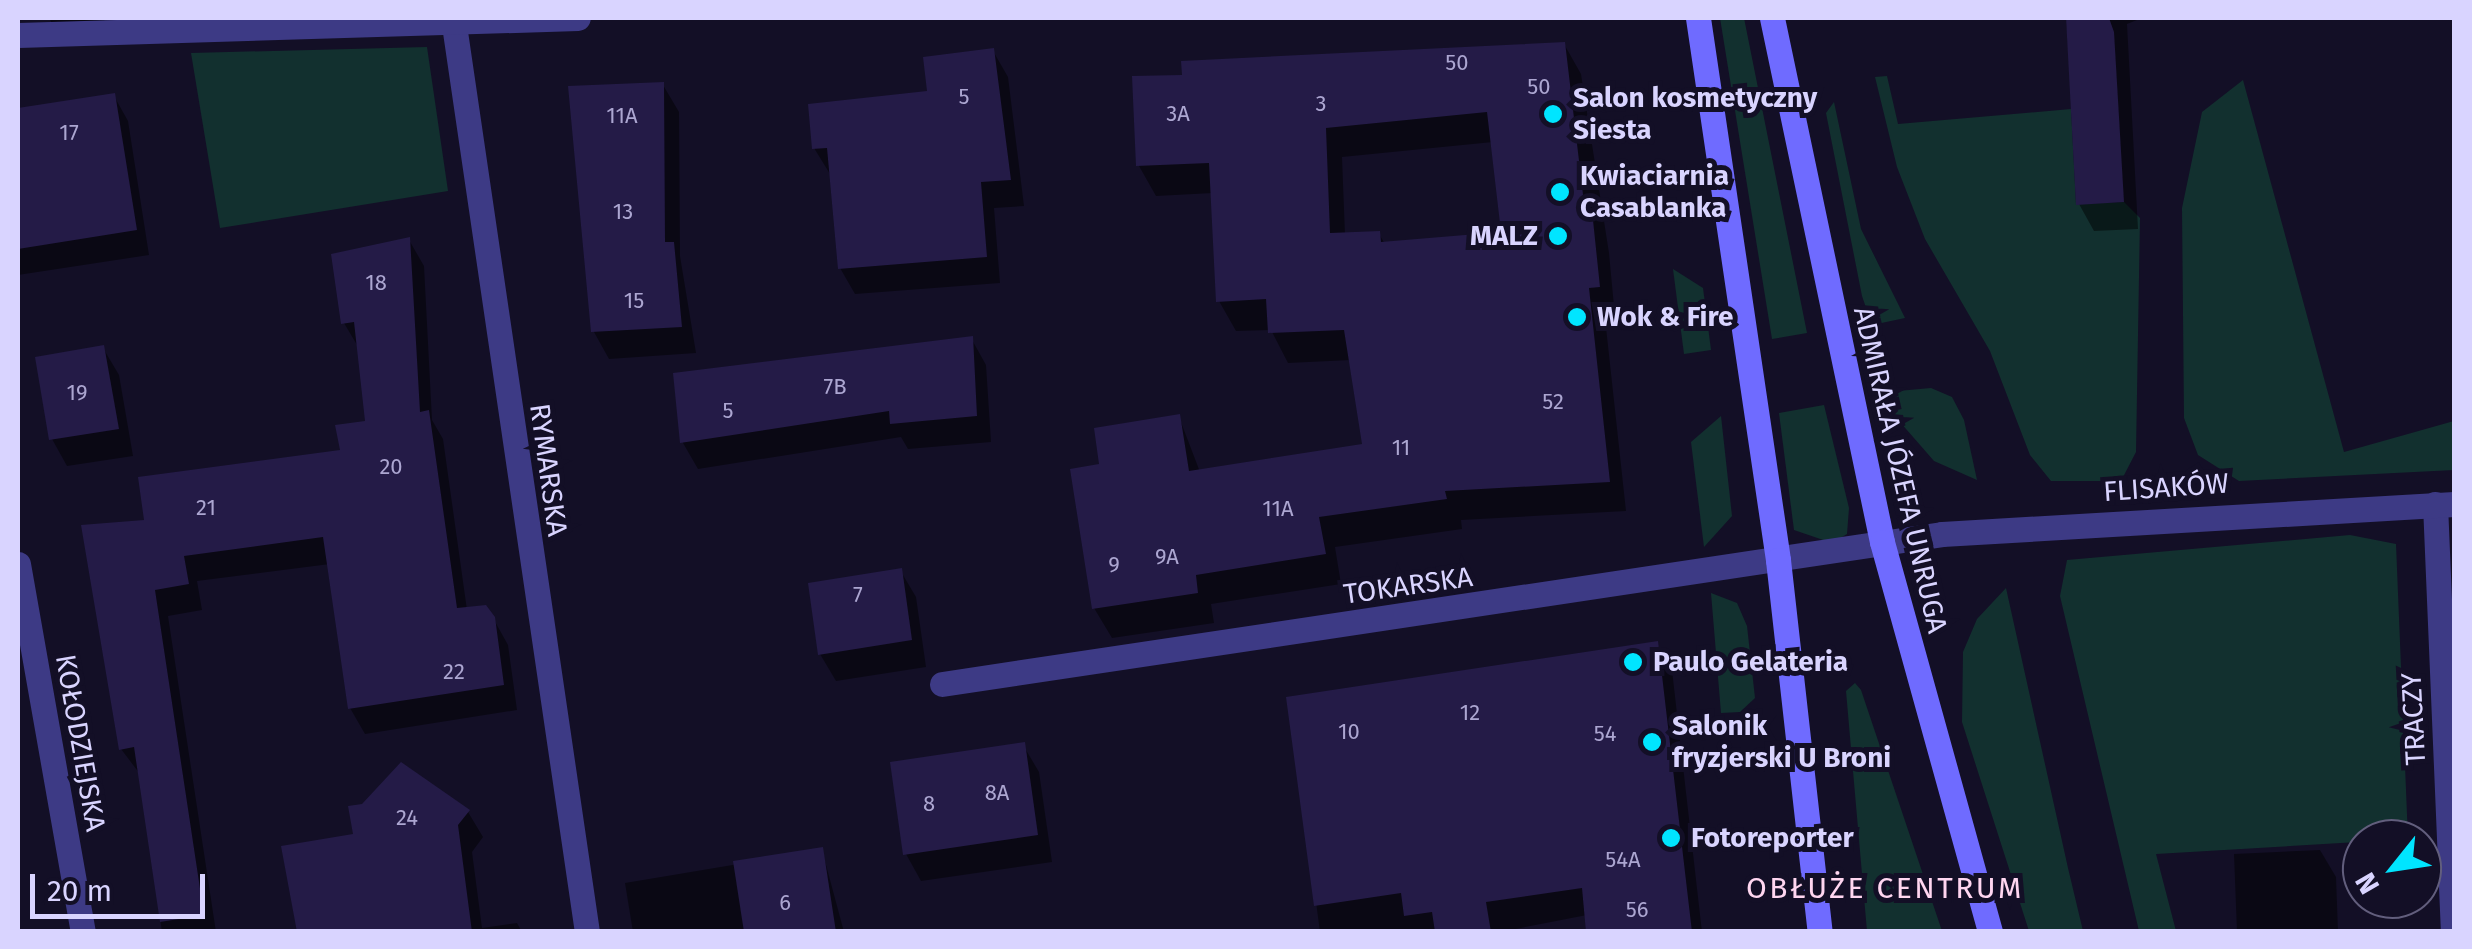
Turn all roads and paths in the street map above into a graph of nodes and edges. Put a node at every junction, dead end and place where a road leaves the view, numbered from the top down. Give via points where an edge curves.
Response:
1 (578, 18) edge
2 (1698, 18) edge
3 (1772, 18) edge
4 (453, 19) edge
5 (18, 34) edge
6 (2444, 504) edge
7 (1882, 542) junction
8 (1778, 560) junction
9 (18, 564) edge
10 (942, 684) dead end
11 (84, 932) edge
12 (587, 932) edge
13 (1820, 932) edge
14 (1990, 932) edge
15 (2453, 932) edge

1 - 4 street
2 - 8 street
3 - 7 street, ADMIRAŁA JÓZEFA UNRUGA
4 - 5 street
4 - 12 street, RYMARSKA
6 - 7 street, FLISAKÓW
6 - 15 street, TRACZY
7 - 8 street, TOKARSKA
7 - 14 street, ADMIRAŁA JÓZEFA UNRUGA
8 - 10 street, TOKARSKA
8 - 13 street
9 - 11 street, KOŁODZIEJSKA

